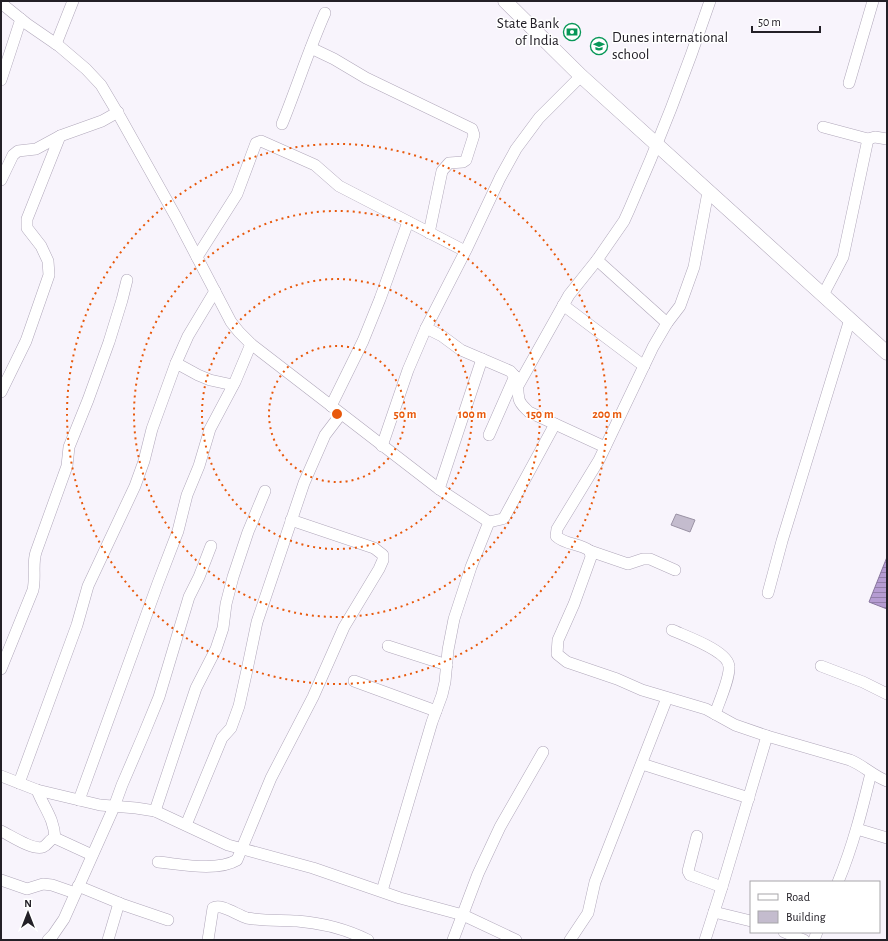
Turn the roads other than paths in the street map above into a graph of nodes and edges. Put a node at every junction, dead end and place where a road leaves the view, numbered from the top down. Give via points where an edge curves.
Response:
1 (74, 1) edge
2 (504, 1) edge
3 (710, 1) edge
4 (873, 1) edge
5 (2, 3) edge
6 (325, 13) dead end
7 (21, 19) junction
8 (56, 44) junction
9 (311, 48) junction
10 (581, 76) junction
11 (1, 78) edge
12 (849, 83) dead end
13 (118, 112) junction
14 (282, 124) dead end
15 (823, 127) dead end
16 (60, 136) junction
17 (868, 139) junction
18 (887, 139) edge
19 (657, 145) junction
20 (1, 180) edge
21 (708, 192) junction
22 (408, 222) junction
23 (429, 234) junction
24 (465, 251) junction
25 (197, 257) junction
26 (597, 260) junction
27 (127, 280) dead end
28 (215, 291) junction
29 (823, 295) junction
30 (563, 305) junction
31 (850, 319) junction
32 (667, 323) junction
33 (426, 328) junction
34 (251, 344) junction
35 (887, 353) edge
36 (482, 359) junction
37 (176, 363) junction
38 (644, 366) junction
39 (517, 380) junction
40 (234, 385) junction
41 (1, 392) edge
42 (331, 406) junction
43 (341, 414) junction
44 (555, 424) junction
45 (489, 435) dead end
46 (382, 446) junction
47 (606, 447) junction
48 (439, 489) junction
49 (265, 491) dead end
50 (291, 520) junction
51 (490, 522) junction
52 (211, 546) dead end
53 (590, 551) junction
54 (675, 570) dead end
55 (768, 593) dead end
56 (672, 630) dead end
57 (388, 646) dead end
58 (447, 665) junction
59 (821, 666) dead end
60 (1, 669) edge
61 (354, 681) dead end
62 (887, 694) edge
63 (668, 698) junction
64 (436, 711) junction
65 (715, 714) junction
66 (767, 736) junction
67 (543, 752) dead end
68 (642, 764) junction
69 (871, 773) junction
70 (1, 776) edge
71 (887, 782) edge
72 (19, 783) junction
73 (38, 790) junction
74 (749, 798) junction
75 (79, 800) junction
76 (114, 807) junction
77 (154, 812) junction
78 (186, 825) junction
79 (857, 829) junction
80 (2, 835) edge
81 (697, 836) dead end
82 (55, 838) junction
83 (887, 838) edge
84 (242, 850) junction
85 (92, 855) junction
86 (158, 862) dead end
87 (1, 880) edge
88 (838, 881) edge
89 (722, 887) junction
90 (77, 890) junction
91 (382, 891) junction
92 (119, 902) junction
93 (714, 912) junction
94 (462, 915) junction
95 (168, 920) dead end
96 (750, 922) edge
97 (786, 933) edge
98 (48, 940) edge
99 (108, 940) edge
100 (208, 940) edge
101 (368, 940) edge
102 (453, 940) edge
103 (516, 940) edge
104 (570, 940) edge
105 (705, 940) edge
106 (804, 940) edge

1 - 8 street
2 - 10 main road
3 - 19 street
4 - 12 street
5 - 7 street
6 - 9 street
7 - 8 street
7 - 11 street
8 - 13 street via 86,69
9 - 14 street
9 - 23 street via 366,78 472,129 474,135 466,160 449,163 442,171
10 - 19 main road
10 - 24 street via 539,118 516,149
13 - 16 street via 102,122
13 - 25 street
15 - 17 street
16 - 20 street via 36,149 18,151 13,155
16 - 41 street via 27,219 27,228 42,246 48,261 49,275 26,341
17 - 18 street
17 - 29 street via 843,257
19 - 21 main road
19 - 26 street via 626,216
21 - 29 main road
21 - 32 street via 694,267 680,306
22 - 23 street
22 - 25 street via 339,186 314,166 261,141 256,144 236,194
22 - 42 street via 363,341
23 - 24 street
24 - 33 street
25 - 28 street
26 - 30 street
26 - 32 street
27 - 60 street via 109,342 69,447 67,466 34,558 33,590
28 - 34 street via 231,322
28 - 37 street via 188,336
29 - 31 main road
30 - 38 street
30 - 39 street
31 - 35 main road
31 - 55 street
32 - 38 street
33 - 36 street via 461,350
33 - 46 street via 408,370
34 - 40 street
34 - 42 street
36 - 39 street via 510,371
36 - 48 street
37 - 40 street via 210,380
37 - 72 street via 135,486 88,586
38 - 47 street
39 - 44 street via 521,404 535,416
39 - 45 street
40 - 75 street via 210,429 187,495 172,551
42 - 43 street
43 - 46 street
43 - 50 street via 325,435
44 - 47 street
44 - 51 street via 504,518
46 - 48 street
47 - 53 street via 557,529 556,536 559,539
48 - 51 street
49 - 77 street via 233,577 216,649 196,688
50 - 78 street via 257,622 239,706 231,728 222,738
50 - 84 street via 374,548 383,555 383,560 344,627 313,697 261,799
51 - 58 street via 471,567 454,619
52 - 76 street via 189,597 159,697
53 - 54 street via 628,564 650,559
53 - 63 street via 589,564 558,640 557,654 567,662
56 - 65 street via 719,652 727,659 730,666 728,676
57 - 58 street
58 - 64 street via 442,695
59 - 62 street
61 - 64 street
63 - 65 street
63 - 68 street
64 - 91 street
65 - 66 street via 735,725
66 - 69 street via 850,760
66 - 74 street
67 - 94 street via 500,827
68 - 74 street
68 - 104 street via 594,886 588,913
69 - 71 street
69 - 79 street
70 - 72 street
72 - 73 street
73 - 75 street
73 - 82 street via 50,815
74 - 89 street
75 - 76 street
76 - 77 street
76 - 85 street
77 - 78 street
78 - 84 street
79 - 83 street
79 - 88 street
80 - 82 street via 40,847
81 - 89 street via 688,871 690,875
82 - 85 street
84 - 86 street via 237,860 226,865
84 - 91 street via 313,868
85 - 90 street
87 - 90 street via 27,889 43,884
89 - 93 street
90 - 92 street
90 - 98 street via 64,919
91 - 94 street
92 - 95 street
92 - 99 street
93 - 96 street
93 - 105 street
94 - 102 street
94 - 103 street
97 - 106 street
100 - 101 street via 211,913 216,906 249,918 316,923 352,932

